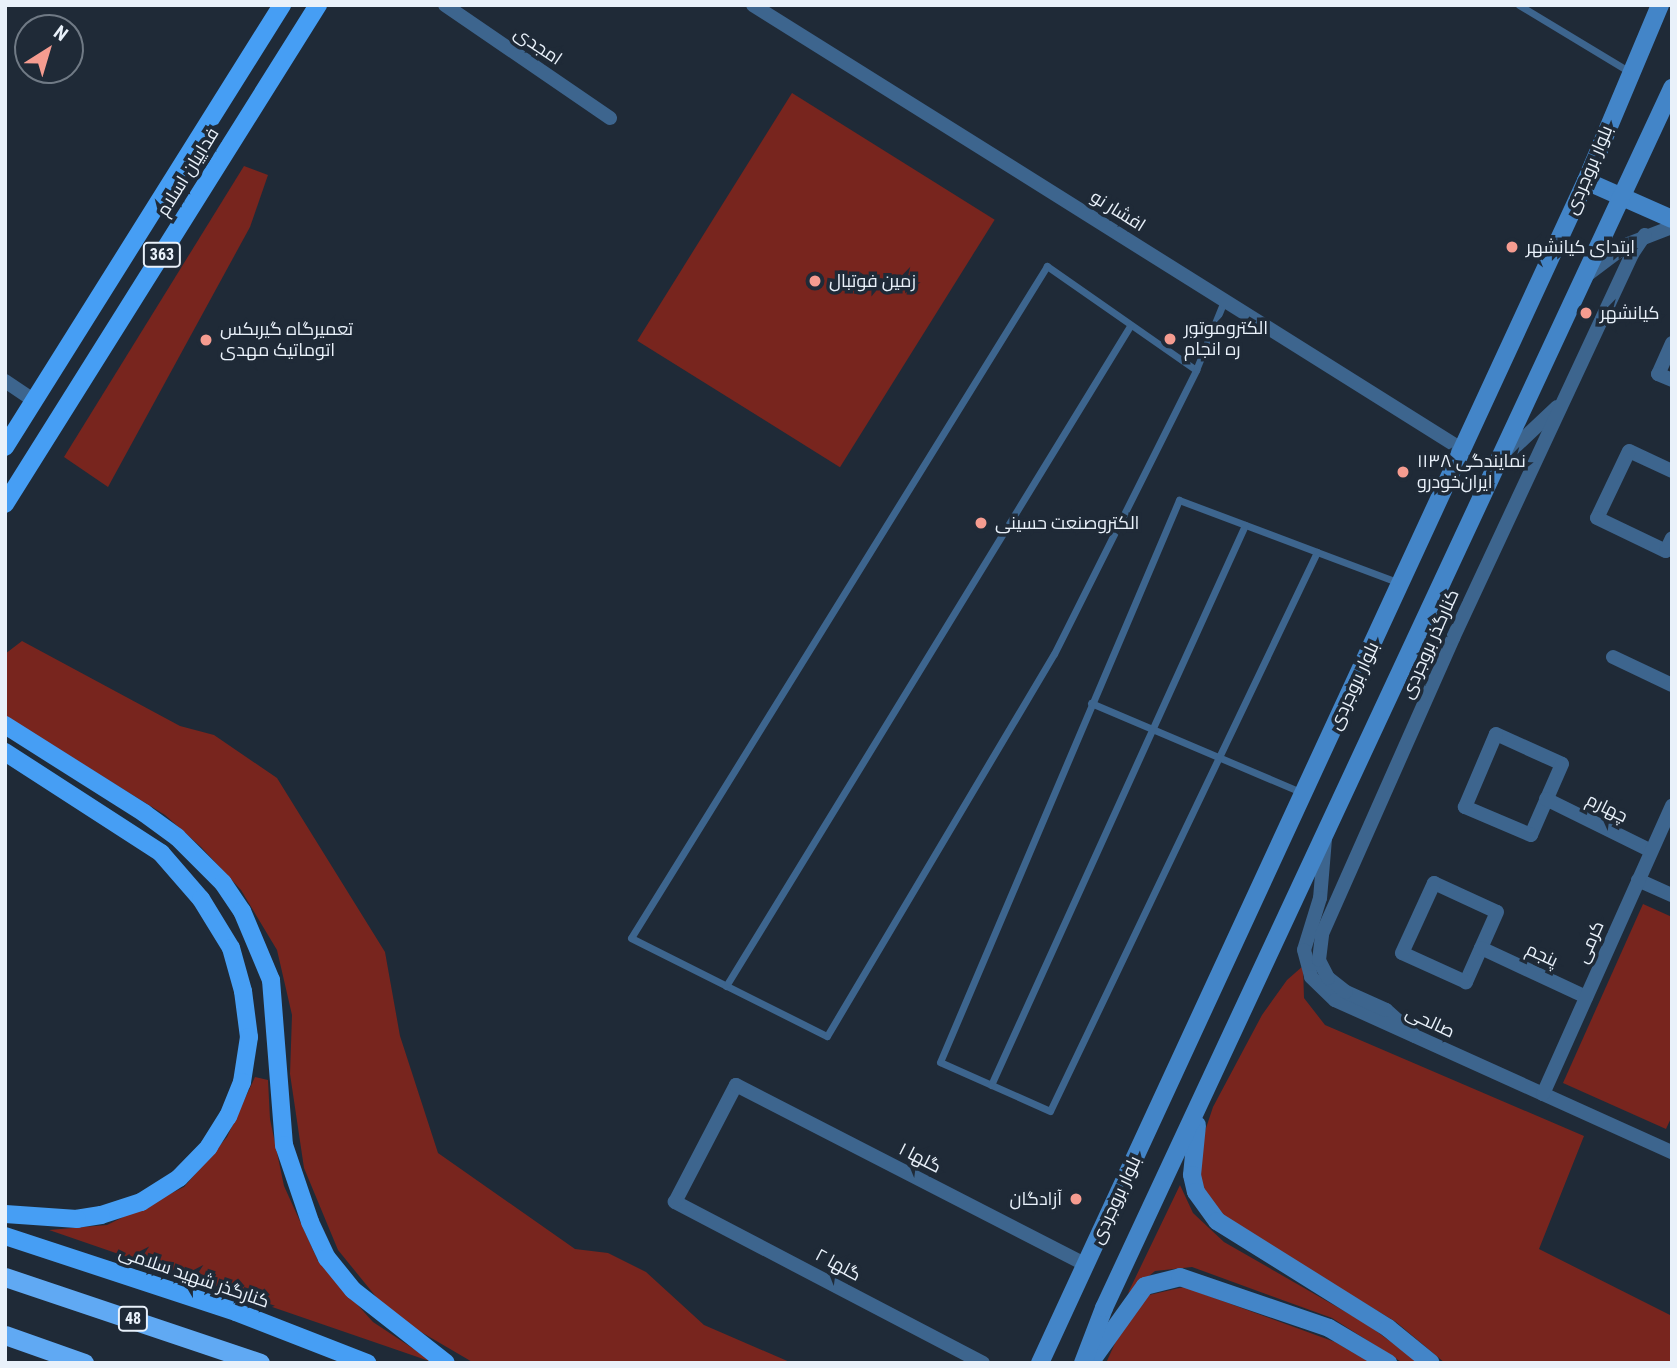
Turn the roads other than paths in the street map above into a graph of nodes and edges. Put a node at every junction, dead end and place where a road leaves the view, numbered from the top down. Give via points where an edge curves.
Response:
1 (282, 5) edge
2 (318, 5) edge
3 (445, 5) edge
4 (754, 5) edge
5 (1518, 5) edge
6 (1660, 5) edge
7 (1630, 72) junction
8 (1672, 88) edge
9 (610, 118) dead end
10 (1586, 181) junction
11 (1622, 198) junction
12 (1672, 219) edge
13 (1672, 227) edge
14 (1645, 235) junction
15 (1586, 276) junction
16 (1224, 300) junction
17 (1130, 326) junction
18 (1672, 343) edge
19 (1196, 370) junction
20 (1672, 380) edge
21 (5, 381) edge
22 (35, 401) junction
23 (1563, 401) junction
24 (5, 447) edge
25 (1463, 450) junction
26 (1500, 461) junction
27 (1672, 471) edge
28 (5, 504) edge
29 (1245, 525) junction
30 (1672, 538) edge
31 (1317, 552) junction
32 (1401, 584) junction
33 (1613, 657) dead end
34 (1672, 685) edge
35 (1091, 704) junction
36 (5, 725) edge
37 (1155, 728) junction
38 (5, 752) edge
39 (1221, 754) junction
40 (1304, 793) junction
41 (1546, 799) junction
42 (1672, 805) edge
43 (1326, 835) junction
44 (1651, 850) junction
45 (1638, 880) junction
46 (1672, 895) edge
47 (1481, 948) junction
48 (726, 986) junction
49 (1586, 998) junction
50 (1415, 1036) junction
51 (736, 1085) joint
52 (991, 1085) junction
53 (1543, 1094) junction
54 (1199, 1111) junction
55 (1671, 1151) edge
56 (5, 1214) edge
57 (5, 1236) edge
58 (1086, 1265) junction
59 (5, 1277) edge
60 (5, 1335) edge
61 (84, 1363) edge
62 (260, 1363) edge
63 (367, 1363) edge
64 (446, 1363) edge
65 (983, 1363) edge
66 (1040, 1363) edge
67 (1083, 1363) edge
68 (1090, 1363) edge
69 (1388, 1363) edge
70 (1431, 1363) edge

1 - 22 main road, فداییان اسلام / 363
2 - 28 main road, فداییان اسلام / 363
3 - 9 street, امجدی
4 - 16 street, افشار نو
5 - 7 lane
6 - 7 main road, بلوار بروجردی
7 - 10 main road, بلوار بروجردی
8 - 11 main road, بلوار بروجردی
10 - 11 main road
10 - 25 main road, بلوار بروجردی
11 - 12 main road
11 - 15 main road, بلوار بروجردی
13 - 14 street
14 - 15 street
14 - 23 street, کنارگذر بروجردی
15 - 26 main road, بلوار بروجردی
16 - 19 lane
16 - 25 street, افشار نو
17 - 19 lane
17 - 48 lane
17 - 48 lane via 1047,266 631,938
18 - 20 street via 1658,374
19 - 48 lane via 1054,654 827,1036
21 - 22 street
22 - 24 main road, فداییان اسلام / 363
23 - 26 street
23 - 50 street, کنارگذر بروجردی via 1322,934 1319,960 1328,978 1346,992 1386,1010
25 - 32 main road, بلوار بروجردی
26 - 43 main road, بلوار بروجردی
27 - 30 street via 1629,451 1597,518 1666,551
29 - 31 lane
29 - 35 lane via 1179,500
29 - 37 lane
31 - 32 lane
31 - 39 lane
32 - 40 main road, بلوار بروجردی
33 - 34 street
35 - 37 lane
35 - 52 lane via 940,1062
36 - 64 main road via 144,813 177,837 223,883 247,920 271,980 284,1145 310,1222 327,1258 353,1290
37 - 39 lane
37 - 52 lane
38 - 56 main road via 161,853 201,899 230,948 243,991 249,1037 242,1082 228,1116 209,1147 179,1178 141,1202 101,1215 77,1219
39 - 40 lane
39 - 52 lane via 1050,1111
40 - 58 main road, بلوار بروجردی
41 - 41 street via 1562,764 1496,734 1465,807 1531,835
41 - 44 street, چهارم
42 - 44 street, کرمی
43 - 50 street, صالحی via 1320,898 1304,950 1311,976 1335,1000
43 - 54 main road, بلوار بروجردی
44 - 45 street, کرمی
45 - 46 street
45 - 49 street, کرمی
47 - 47 street via 1497,912 1433,883 1402,953 1466,982
47 - 49 street, پنجم
49 - 53 street, کرمی
50 - 53 street, صالحی
51 - 58 street, گلها ۱
51 - 65 street, گلها ۲ via 675,1202
53 - 55 street, صالحی
54 - 67 main road, بلوار بروجردی via 1104,1308
54 - 70 main road via 1192,1175 1196,1192 1217,1221 1388,1328
57 - 63 main road, کنارگذر شهید سلامی via 236,1312
58 - 66 main road, بلوار بروجردی
59 - 62 highway, 48
60 - 61 highway
68 - 69 main road via 1145,1286 1180,1277 1329,1328

